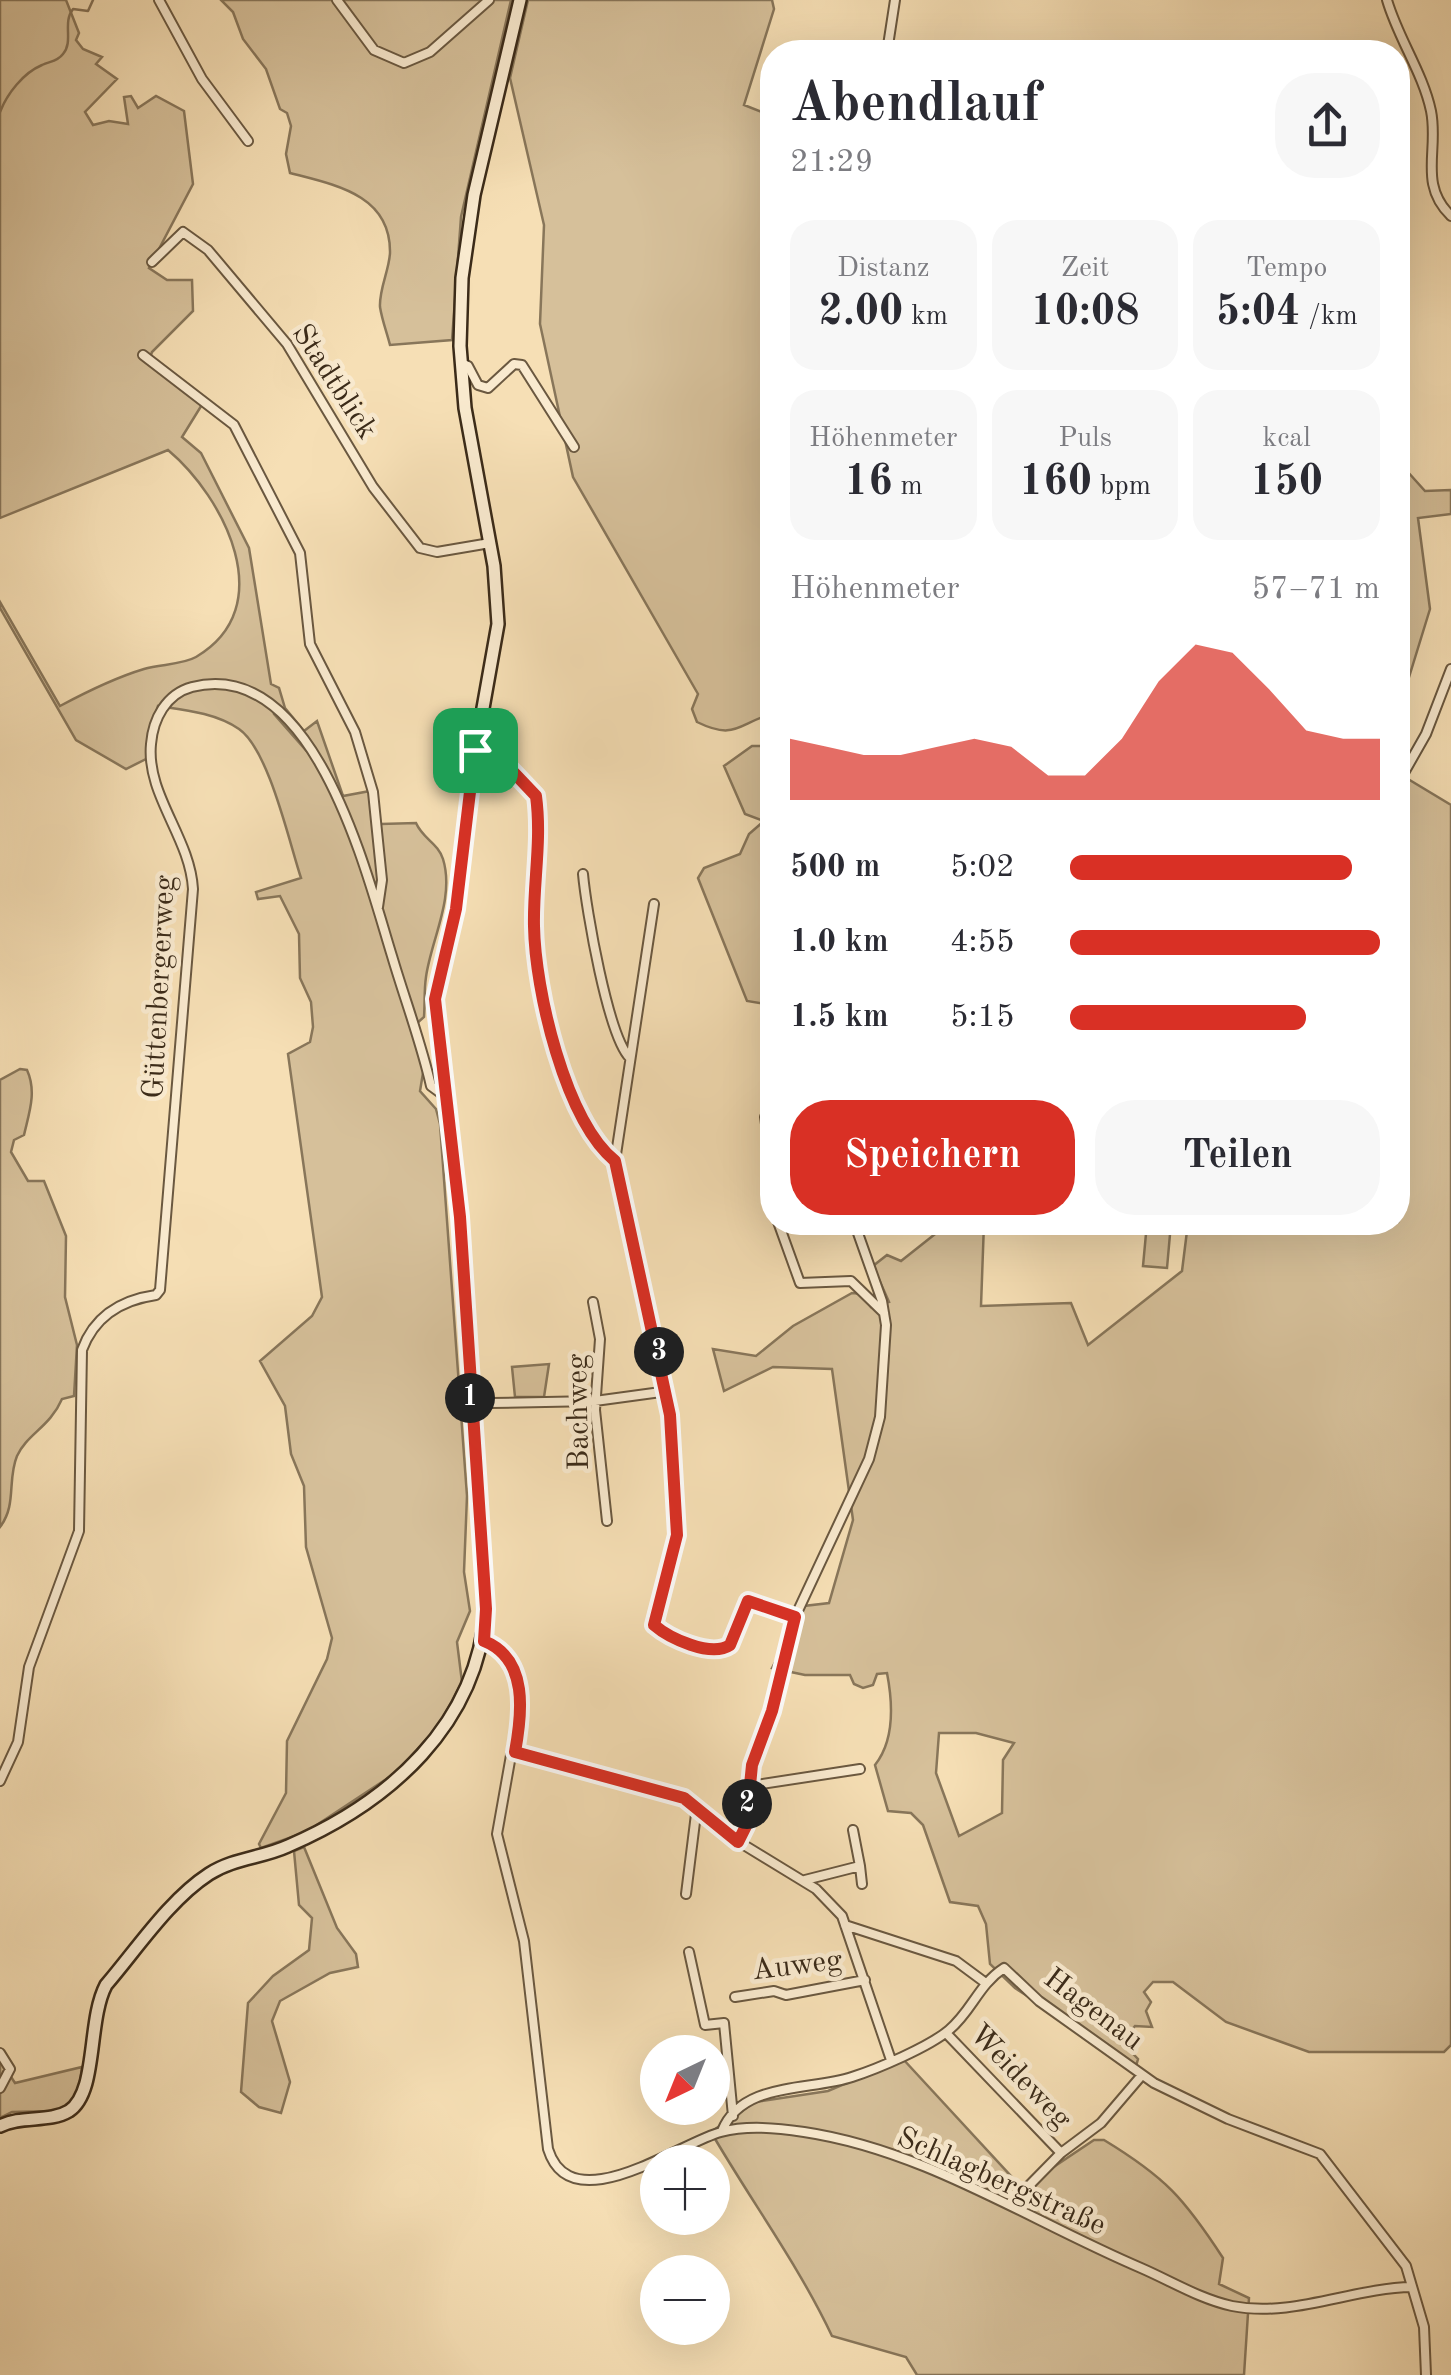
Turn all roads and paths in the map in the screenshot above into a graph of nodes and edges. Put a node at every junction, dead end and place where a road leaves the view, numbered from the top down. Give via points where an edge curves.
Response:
1 (159, 0) edge
2 (337, 0) edge
3 (489, 0) edge
4 (520, 0) edge
5 (895, 0) edge
6 (1387, 0) edge
7 (889, 40) edge
8 (1401, 40) edge
9 (1410, 61) edge
10 (248, 141) dead end
11 (1451, 216) edge
12 (152, 262) dead end
13 (143, 355) dead end
14 (461, 363) junction
15 (574, 447) dead end
16 (488, 543) junction
17 (1451, 669) edge
18 (475, 750) junction
19 (1410, 762) edge
20 (583, 874) dead end
21 (654, 904) dead end
22 (378, 907) junction
23 (630, 1058) junction
24 (446, 1097) junction
25 (615, 1161) junction
26 (783, 1235) edge
27 (858, 1235) edge
28 (593, 1302) dead end
29 (884, 1313) junction
30 (468, 1377) junction
31 (662, 1392) junction
32 (595, 1401) junction
33 (607, 1521) dead end
34 (795, 1617) junction
35 (484, 1641) junction
36 (515, 1752) junction
37 (860, 1769) dead end
38 (0, 1780) edge
39 (749, 1786) junction
40 (698, 1806) junction
41 (853, 1830) dead end
42 (738, 1842) junction
43 (860, 1866) junction
44 (805, 1880) junction
45 (862, 1884) dead end
46 (686, 1894) dead end
47 (845, 1924) junction
48 (689, 1952) dead end
49 (864, 1980) junction
50 (983, 1981) junction
51 (736, 1997) dead end
52 (946, 2033) junction
53 (0, 2053) edge
54 (891, 2060) junction
55 (1142, 2075) junction
56 (0, 2088) edge
57 (732, 2116) junction
58 (0, 2126) edge
59 (722, 2131) junction
60 (1062, 2152) junction
61 (1010, 2205) junction
62 (1412, 2287) junction
63 (1426, 2375) edge

1 - 10 street via 202,79
2 - 3 street via 374,50 404,64 430,52
4 - 14 main road via 470,220
5 - 7 street
6 - 8 street
9 - 11 street via 1426,92 1433,134 1430,181
12 - 16 street, Stadtblick via 183,232 196,238 287,344 411,540 430,552
13 - 22 street via 234,424 300,553 310,644 355,732 373,792 382,880
14 - 15 street via 488,388 514,364 522,365
14 - 16 main road
16 - 18 main road via 498,624
17 - 19 street
18 - 24 main road via 456,909 436,988
18 - 25 street via 500,758 536,796 534,930 546,1006 585,1121
20 - 23 street via 607,993
21 - 23 street
22 - 24 street, Güttenbergerweg via 431,1086
22 - 38 street, Güttenbergerweg via 338,794 282,716 250,694 216,685 186,689 165,705 153,729 152,764 187,850 193,888 161,1280 156,1296 107,1314 82,1350 79,1531 28,1667 18,1742
23 - 25 street
24 - 30 main road
25 - 31 street via 662,1363
26 - 29 street via 800,1283 851,1280
27 - 29 street
28 - 32 street, Bachweg via 600,1338
29 - 34 street via 874,1447
30 - 32 street via 491,1403
30 - 35 main road
31 - 32 street
31 - 34 street via 670,1415 677,1535 654,1625 718,1650 730,1645 748,1601
32 - 33 street, Bachweg
34 - 39 street
35 - 36 street, Schlagbergstraße via 505,1656 518,1686
35 - 58 main road via 463,1697 423,1758 310,1836 220,1867 195,1885 106,1985 94,2008 88,2081 78,2103 58,2116
36 - 40 street
36 - 59 street, Schlagbergstraße via 498,1834 524,1940 546,2140 555,2168 579,2179 614,2176
37 - 39 street
39 - 42 street
40 - 42 street
40 - 46 street
41 - 43 street
42 - 44 street
43 - 44 street
43 - 45 street
44 - 47 street
47 - 49 street, Auweg
47 - 50 street via 956,1961
48 - 57 street via 705,2025 724,2022
49 - 51 street, Auweg
49 - 54 street, Auweg
50 - 52 street
50 - 55 street, Hagenau via 1004,1968
52 - 54 street
52 - 60 street, Weideweg
53 - 56 street via 10,2069
54 - 57 street via 849,2078 771,2092
55 - 60 street, Weideweg via 1106,2118
55 - 62 street, Hagenau via 1228,2119 1320,2154 1392,2244
57 - 59 street
59 - 61 street, Schlagbergstraße via 790,2130 862,2146
60 - 61 street, Weideweg
61 - 62 street, Schlagbergstraße via 1234,2306 1282,2308
62 - 63 street via 1424,2327

